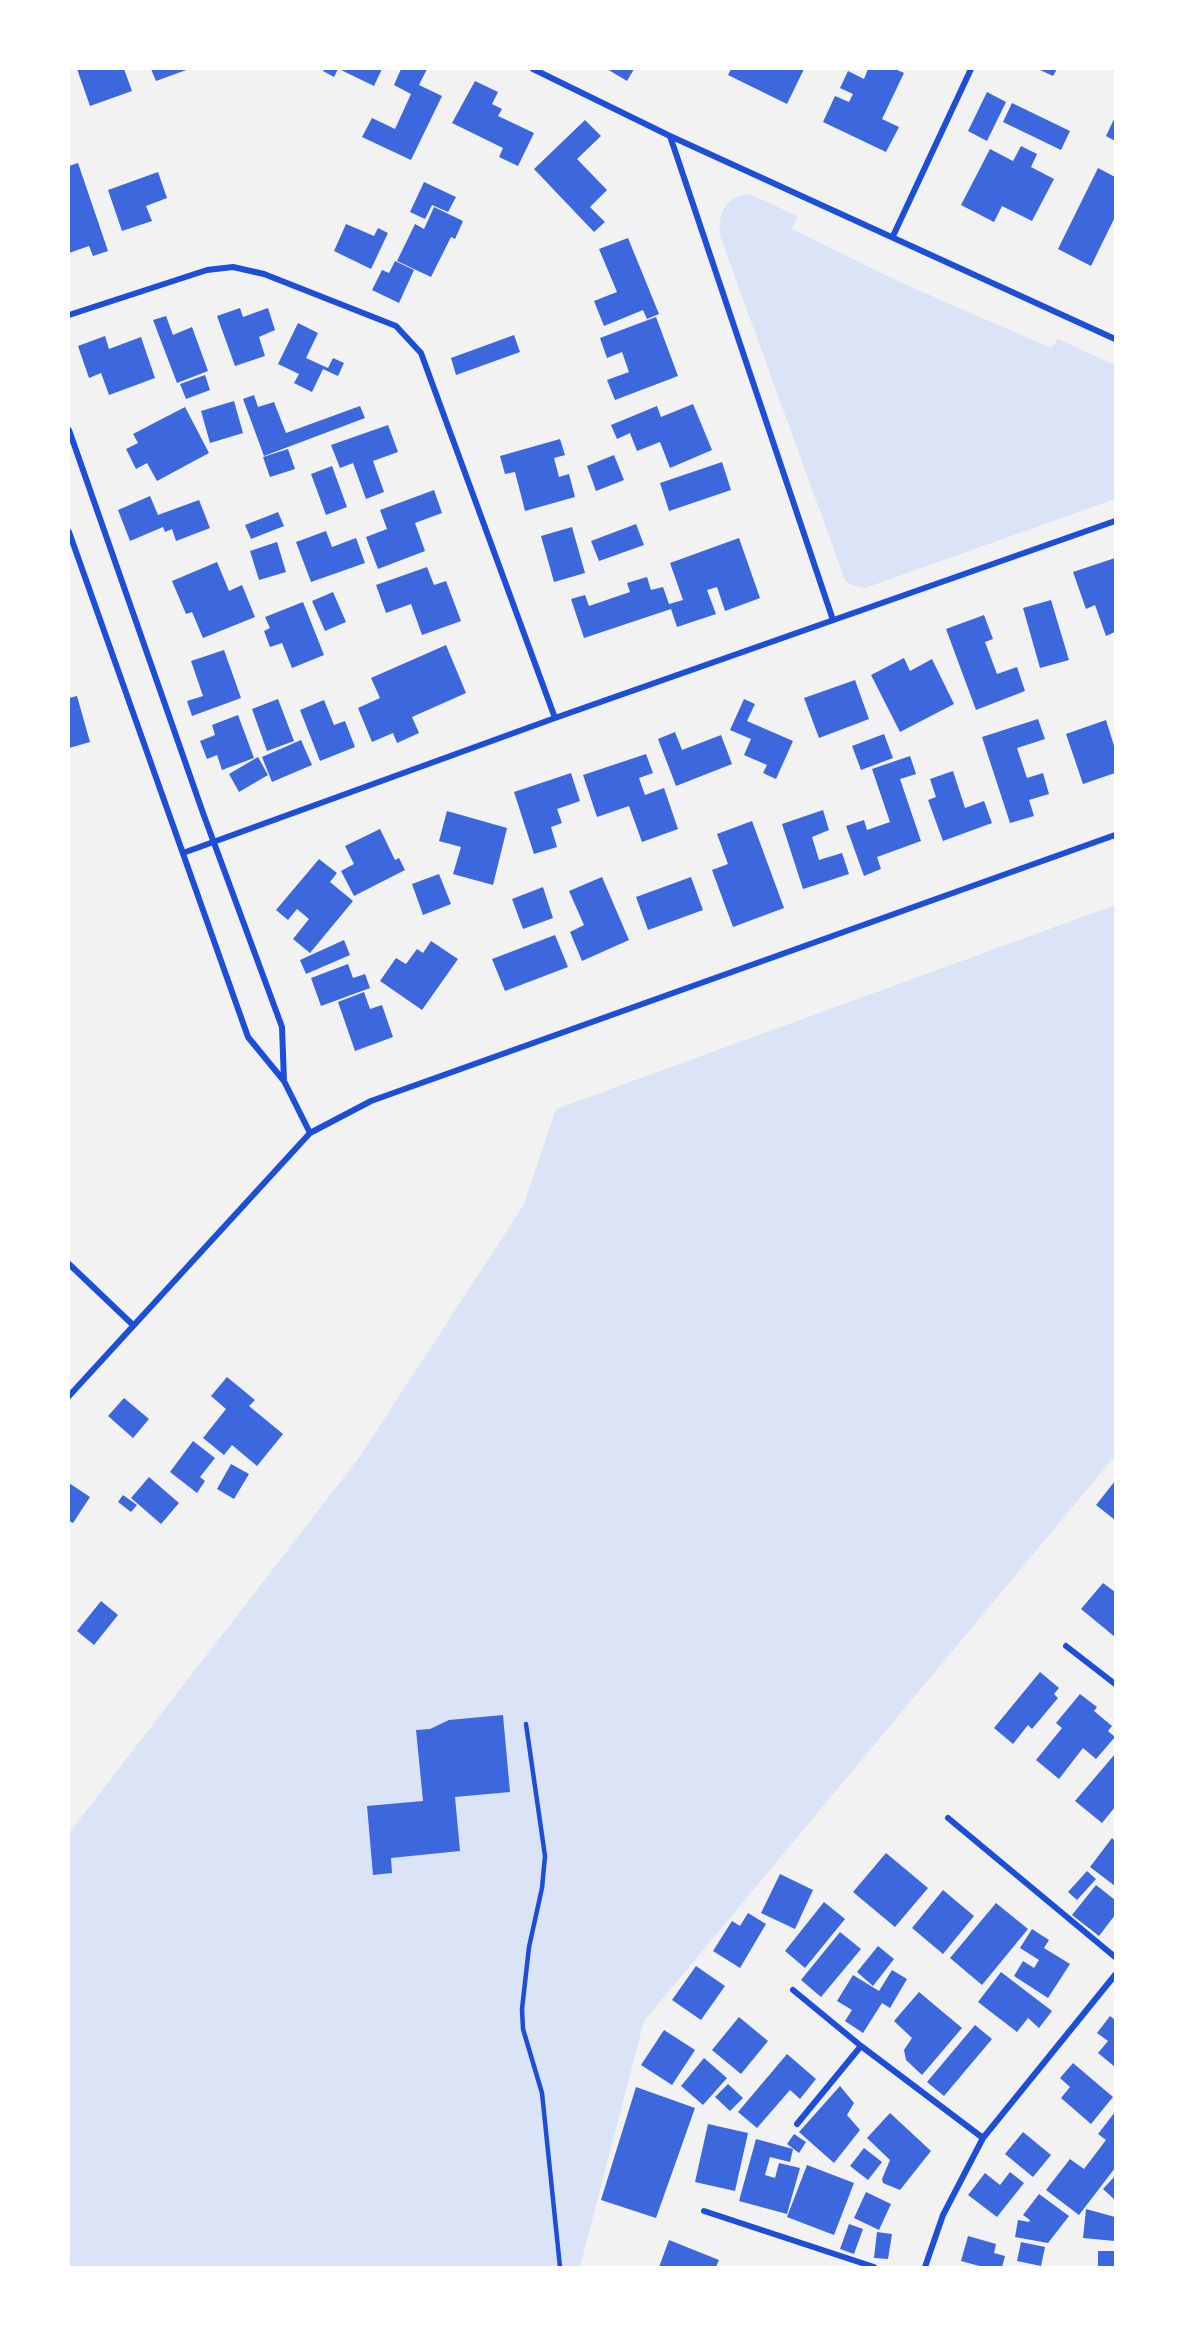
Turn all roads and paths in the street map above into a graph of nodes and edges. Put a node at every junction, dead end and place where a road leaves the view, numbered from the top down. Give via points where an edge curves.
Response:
1 (533, 69) edge
2 (971, 69) edge
3 (670, 136) junction
4 (893, 236) junction
5 (69, 315) edge
6 (1115, 339) edge
7 (69, 430) edge
8 (1115, 521) edge
9 (69, 532) edge
10 (833, 620) junction
11 (555, 718) junction
12 (1115, 835) edge
13 (214, 843) junction
14 (183, 853) junction
15 (284, 1080) junction
16 (310, 1133) junction
17 (69, 1264) edge
18 (133, 1324) junction
19 (69, 1396) edge
20 (1066, 1646) dead end
21 (1115, 1684) edge
22 (526, 1724) dead end
23 (948, 1818) dead end
24 (1115, 1957) edge
25 (1115, 1975) edge
26 (793, 1990) dead end
27 (861, 2046) junction
28 (797, 2124) dead end
29 (983, 2138) junction
30 (704, 2211) dead end
31 (560, 2267) edge
32 (874, 2267) edge
33 (925, 2267) edge

1 - 3 street
2 - 4 street
3 - 4 street
3 - 10 street
4 - 6 street
5 - 11 street via 207,270 233,267 264,274 396,327 421,353
7 - 13 street
8 - 10 street
9 - 14 street
10 - 11 street
11 - 13 street
12 - 16 street via 371,1101
13 - 14 street
13 - 15 street via 282,1027
14 - 15 street via 248,1037
15 - 16 street
16 - 18 street
17 - 18 street
18 - 19 street
20 - 21 street
22 - 31 lane via 546,1856 529,1947 523,2029 542,2093
23 - 24 street
25 - 29 street
26 - 27 street
27 - 28 street
27 - 29 street
29 - 33 street via 943,2215
30 - 32 street

